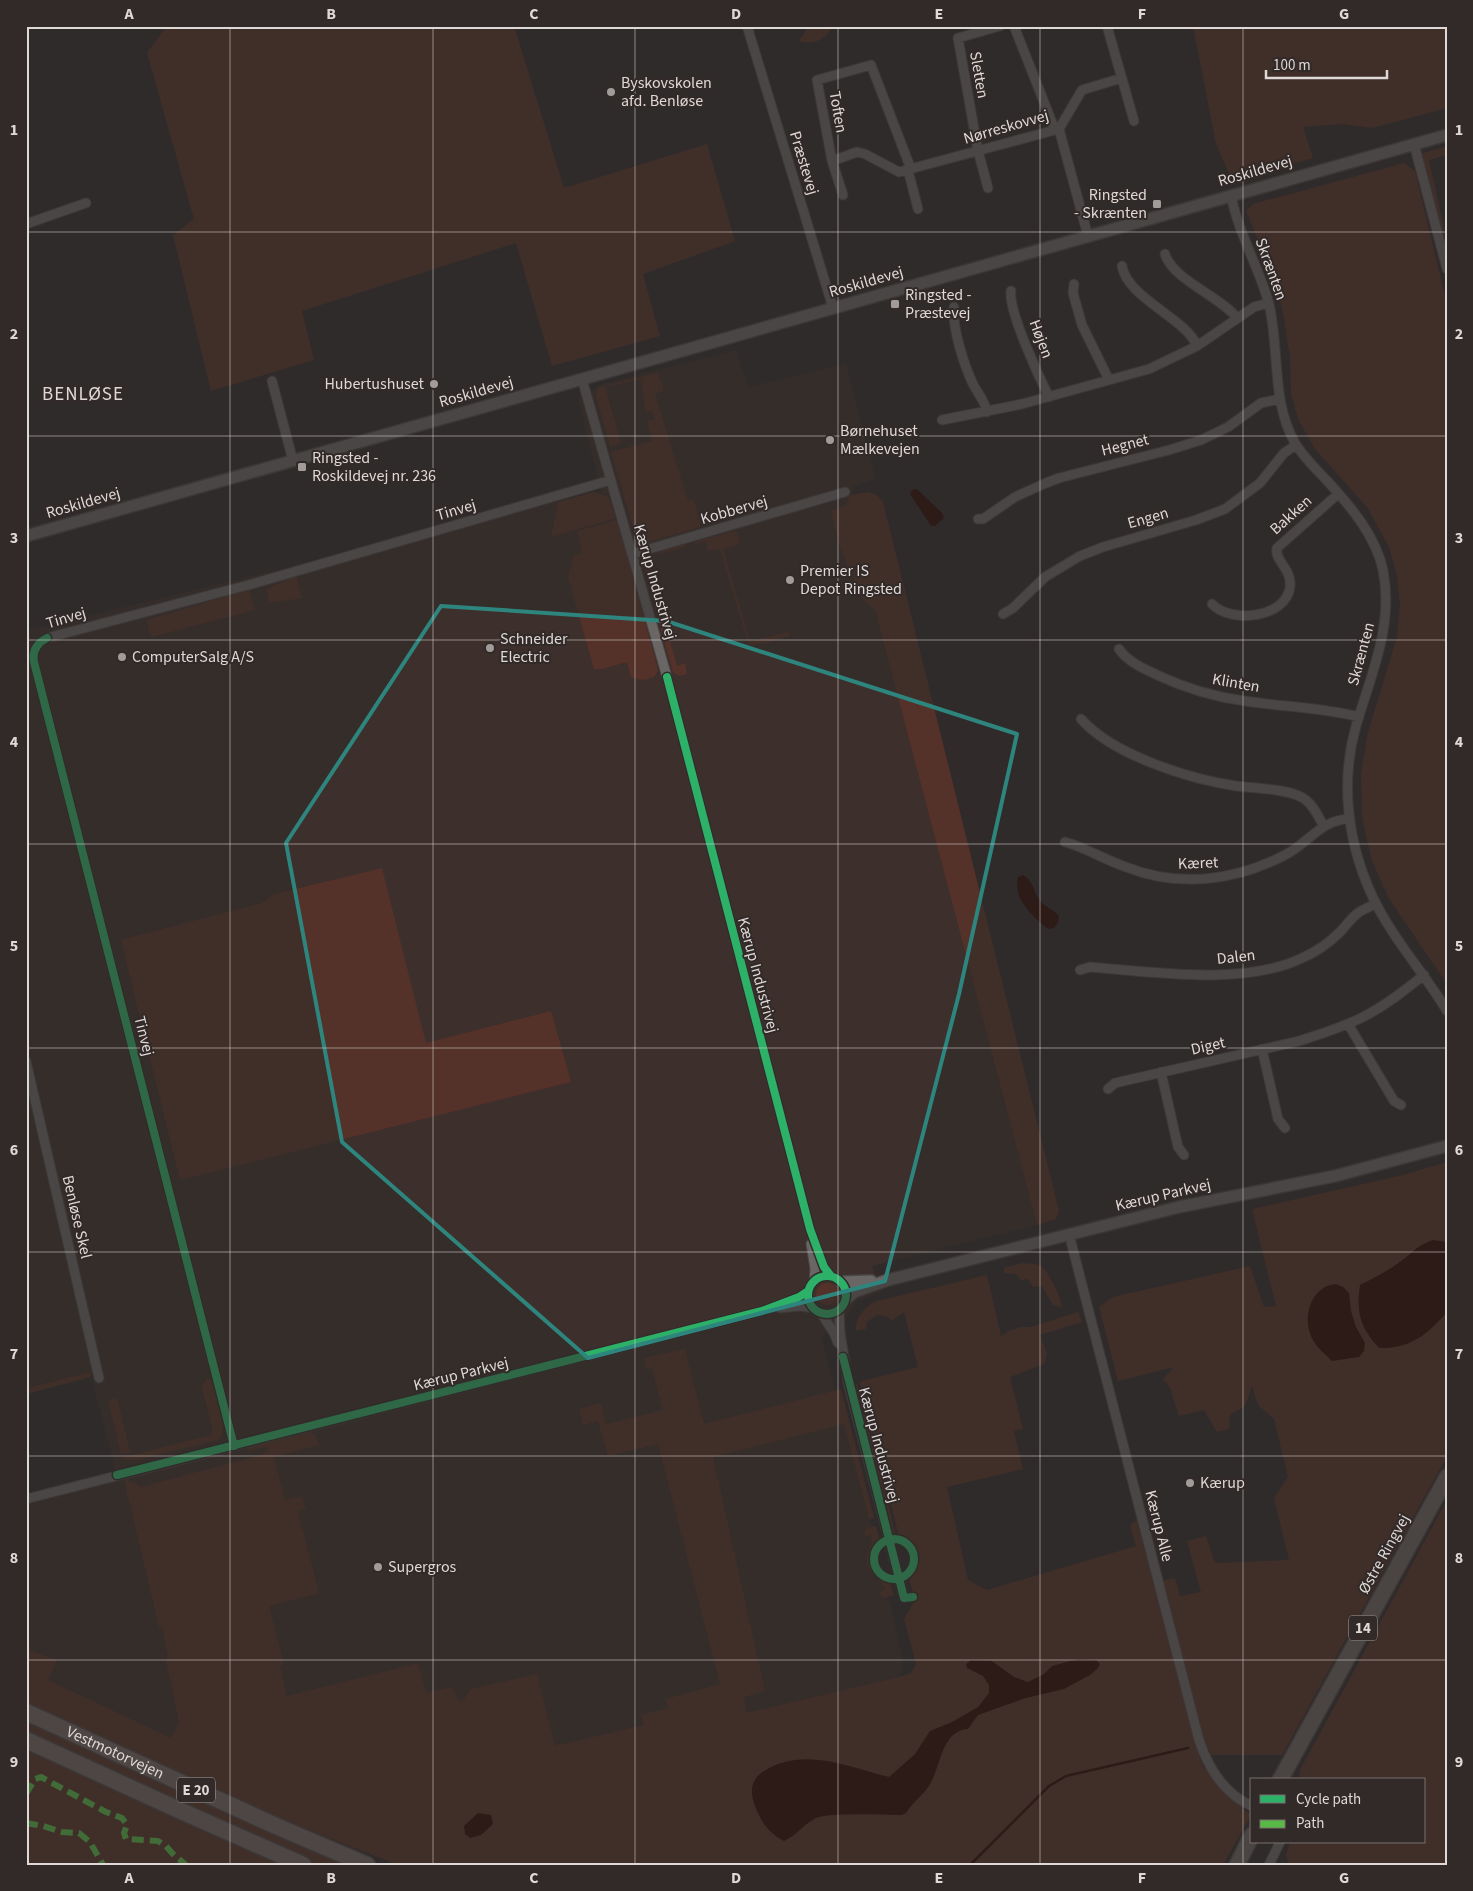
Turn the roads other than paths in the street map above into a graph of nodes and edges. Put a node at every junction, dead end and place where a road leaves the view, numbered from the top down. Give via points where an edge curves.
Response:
1 (747, 26) edge
2 (1000, 26) edge
3 (1014, 26) edge
4 (1107, 26) edge
5 (1122, 78) junction
6 (1134, 121) dead end
7 (1057, 129) junction
8 (1447, 135) edge
9 (1414, 144) junction
10 (978, 151) junction
11 (832, 161) junction
12 (910, 170) junction
13 (988, 188) dead end
14 (843, 195) dead end
15 (1231, 195) junction
16 (86, 203) dead end
17 (918, 209) dead end
18 (26, 224) edge
19 (1088, 236) junction
20 (1165, 254) dead end
21 (1122, 266) dead end
22 (1447, 270) edge
23 (1074, 284) dead end
24 (1011, 291) dead end
25 (1268, 303) junction
26 (954, 307) dead end
27 (833, 308) junction
28 (1236, 318) junction
29 (1197, 346) junction
30 (582, 379) junction
31 (1109, 380) junction
32 (272, 381) dead end
33 (1049, 396) junction
34 (1280, 399) junction
35 (987, 412) junction
36 (942, 420) dead end
37 (1296, 445) junction
38 (294, 461) junction
39 (611, 480) junction
40 (845, 492) dead end
41 (1338, 494) junction
42 (978, 519) dead end
43 (26, 536) edge
44 (632, 554) junction
45 (1212, 604) dead end
46 (1003, 614) dead end
47 (1119, 649) dead end
48 (1359, 717) junction
49 (1081, 719) dead end
50 (1350, 819) junction
51 (1323, 825) junction
52 (1066, 842) dead end
53 (1375, 904) junction
54 (1080, 970) dead end
55 (1424, 976) junction
56 (1447, 1011) edge
57 (1348, 1024) junction
58 (1262, 1049) junction
59 (26, 1061) edge
60 (1161, 1072) junction
61 (1108, 1089) dead end
62 (1401, 1105) dead end
63 (1284, 1128) dead end
64 (1447, 1146) edge
65 (1184, 1155) dead end
66 (810, 1229) junction
67 (1069, 1234) junction
68 (836, 1279) junction
69 (888, 1280) junction
70 (814, 1281) junction
71 (808, 1291) junction
72 (846, 1299) junction
73 (839, 1310) junction
74 (762, 1311) junction
75 (817, 1311) junction
76 (843, 1357) junction
77 (98, 1378) dead end
78 (234, 1446) junction
79 (1447, 1477) edge
80 (26, 1498) edge
81 (904, 1598) dead end
82 (26, 1712) edge
83 (26, 1740) edge
84 (1281, 1778) edge
85 (1250, 1805) edge
86 (1250, 1839) edge
87 (1279, 1844) edge
88 (303, 1865) edge
89 (367, 1865) edge
90 (1238, 1865) edge
91 (1269, 1865) edge

1 - 27 street, Præstevej
2 - 10 street, Sletten via 958,38
3 - 7 street
4 - 5 street
5 - 6 street
5 - 7 street, Nørreskovvej via 1082,90
7 - 10 street, Nørreskovvej
7 - 19 street
8 - 9 street, Roskildevej
9 - 15 street, Roskildevej
9 - 22 street
10 - 12 street, Nørreskovvej
10 - 13 street, Sletten
11 - 12 street, Nørreskovvej via 857,152 899,172
11 - 12 street, Toften via 817,80 871,65
11 - 14 street, Toften
12 - 17 street
15 - 19 street, Roskildevej
15 - 25 street, Skrænten
16 - 18 street
19 - 27 street, Roskildevej
20 - 28 street via 1178,271 1229,309
21 - 29 street via 1134,287 1191,336
23 - 31 street via 1073,293 1082,325
24 - 33 street, Højen via 1012,304
25 - 28 street
25 - 34 street, Skrænten via 1276,346
26 - 35 street via 968,371
27 - 30 street, Roskildevej
28 - 29 street
29 - 31 street via 1152,368
30 - 38 street, Roskildevej
30 - 39 street, Kærup Industrivej
31 - 33 street
32 - 38 street
33 - 35 street
34 - 37 street, Skrænten
34 - 42 street, Hegnet via 1262,403 1212,435 1169,450 1059,478
35 - 36 street
37 - 41 street, Skrænten
37 - 46 street, Engen via 1284,452 1260,483 1231,505 1211,515 1080,556 1045,577
38 - 43 street, Roskildevej
39 - 44 street, Kærup Industrivej
39 - 78 street, Tinvej via 252,584 47,638 36,648 34,662
40 - 44 street, Kobbervej
41 - 45 street, Bakken via 1277,548 1277,556 1286,568 1290,583 1288,593 1276,606 1258,614 1238,616 1222,613
41 - 48 street, Skrænten via 1373,543 1385,584 1385,627
44 - 66 street, Kærup Industrivej
47 - 48 street, Klinten via 1125,658 1198,691
48 - 50 street, Skrænten via 1349,766
49 - 51 street via 1108,740 1168,768 1213,782 1302,797
50 - 51 street
50 - 53 street, Skrænten via 1359,866
51 - 52 street, Kæret via 1301,846 1264,865 1232,876 1195,881 1142,873
53 - 54 street, Dalen via 1358,912 1339,933 1315,951 1274,968 1196,975 1090,967
53 - 55 street, Skrænten
55 - 56 street, Skrænten
55 - 57 street, Diget via 1380,1007
57 - 58 street, Diget
57 - 62 street via 1394,1101
58 - 60 street, Diget
58 - 63 street via 1278,1119
59 - 77 street, Benløse Skel
60 - 61 street, Diget via 1115,1083
60 - 65 street via 1178,1147
64 - 67 street, Kærup Parkvej via 1335,1176 1179,1207
66 - 68 street, Kærup Industrivej via 824,1267
66 - 70 street, Kærup Industrivej
67 - 69 street, Kærup Parkvej
67 - 85 street, Kærup Alle via 1199,1740 1217,1777
68 - 69 street, Kærup Parkvej
68 - 70 street via 823,1276
68 - 72 street via 846,1290
69 - 72 street, Kærup Parkvej via 854,1292
70 - 71 street
71 - 74 street, Kærup Parkvej
71 - 75 street via 808,1300
72 - 73 street
73 - 75 street via 831,1314
73 - 76 street, Kærup Industrivej
74 - 75 street, Kærup Parkvej via 795,1307
74 - 78 street, Kærup Parkvej
75 - 76 street, Kærup Industrivej via 834,1333
76 - 81 street, Kærup Industrivej
78 - 80 street, Kærup Parkvej
79 - 84 main road, Østre Ringvej / 14
82 - 89 highway, Vestmotorvejen / E 20
83 - 88 highway, Vestmotorvejen / E 20
86 - 90 main road
87 - 91 street

